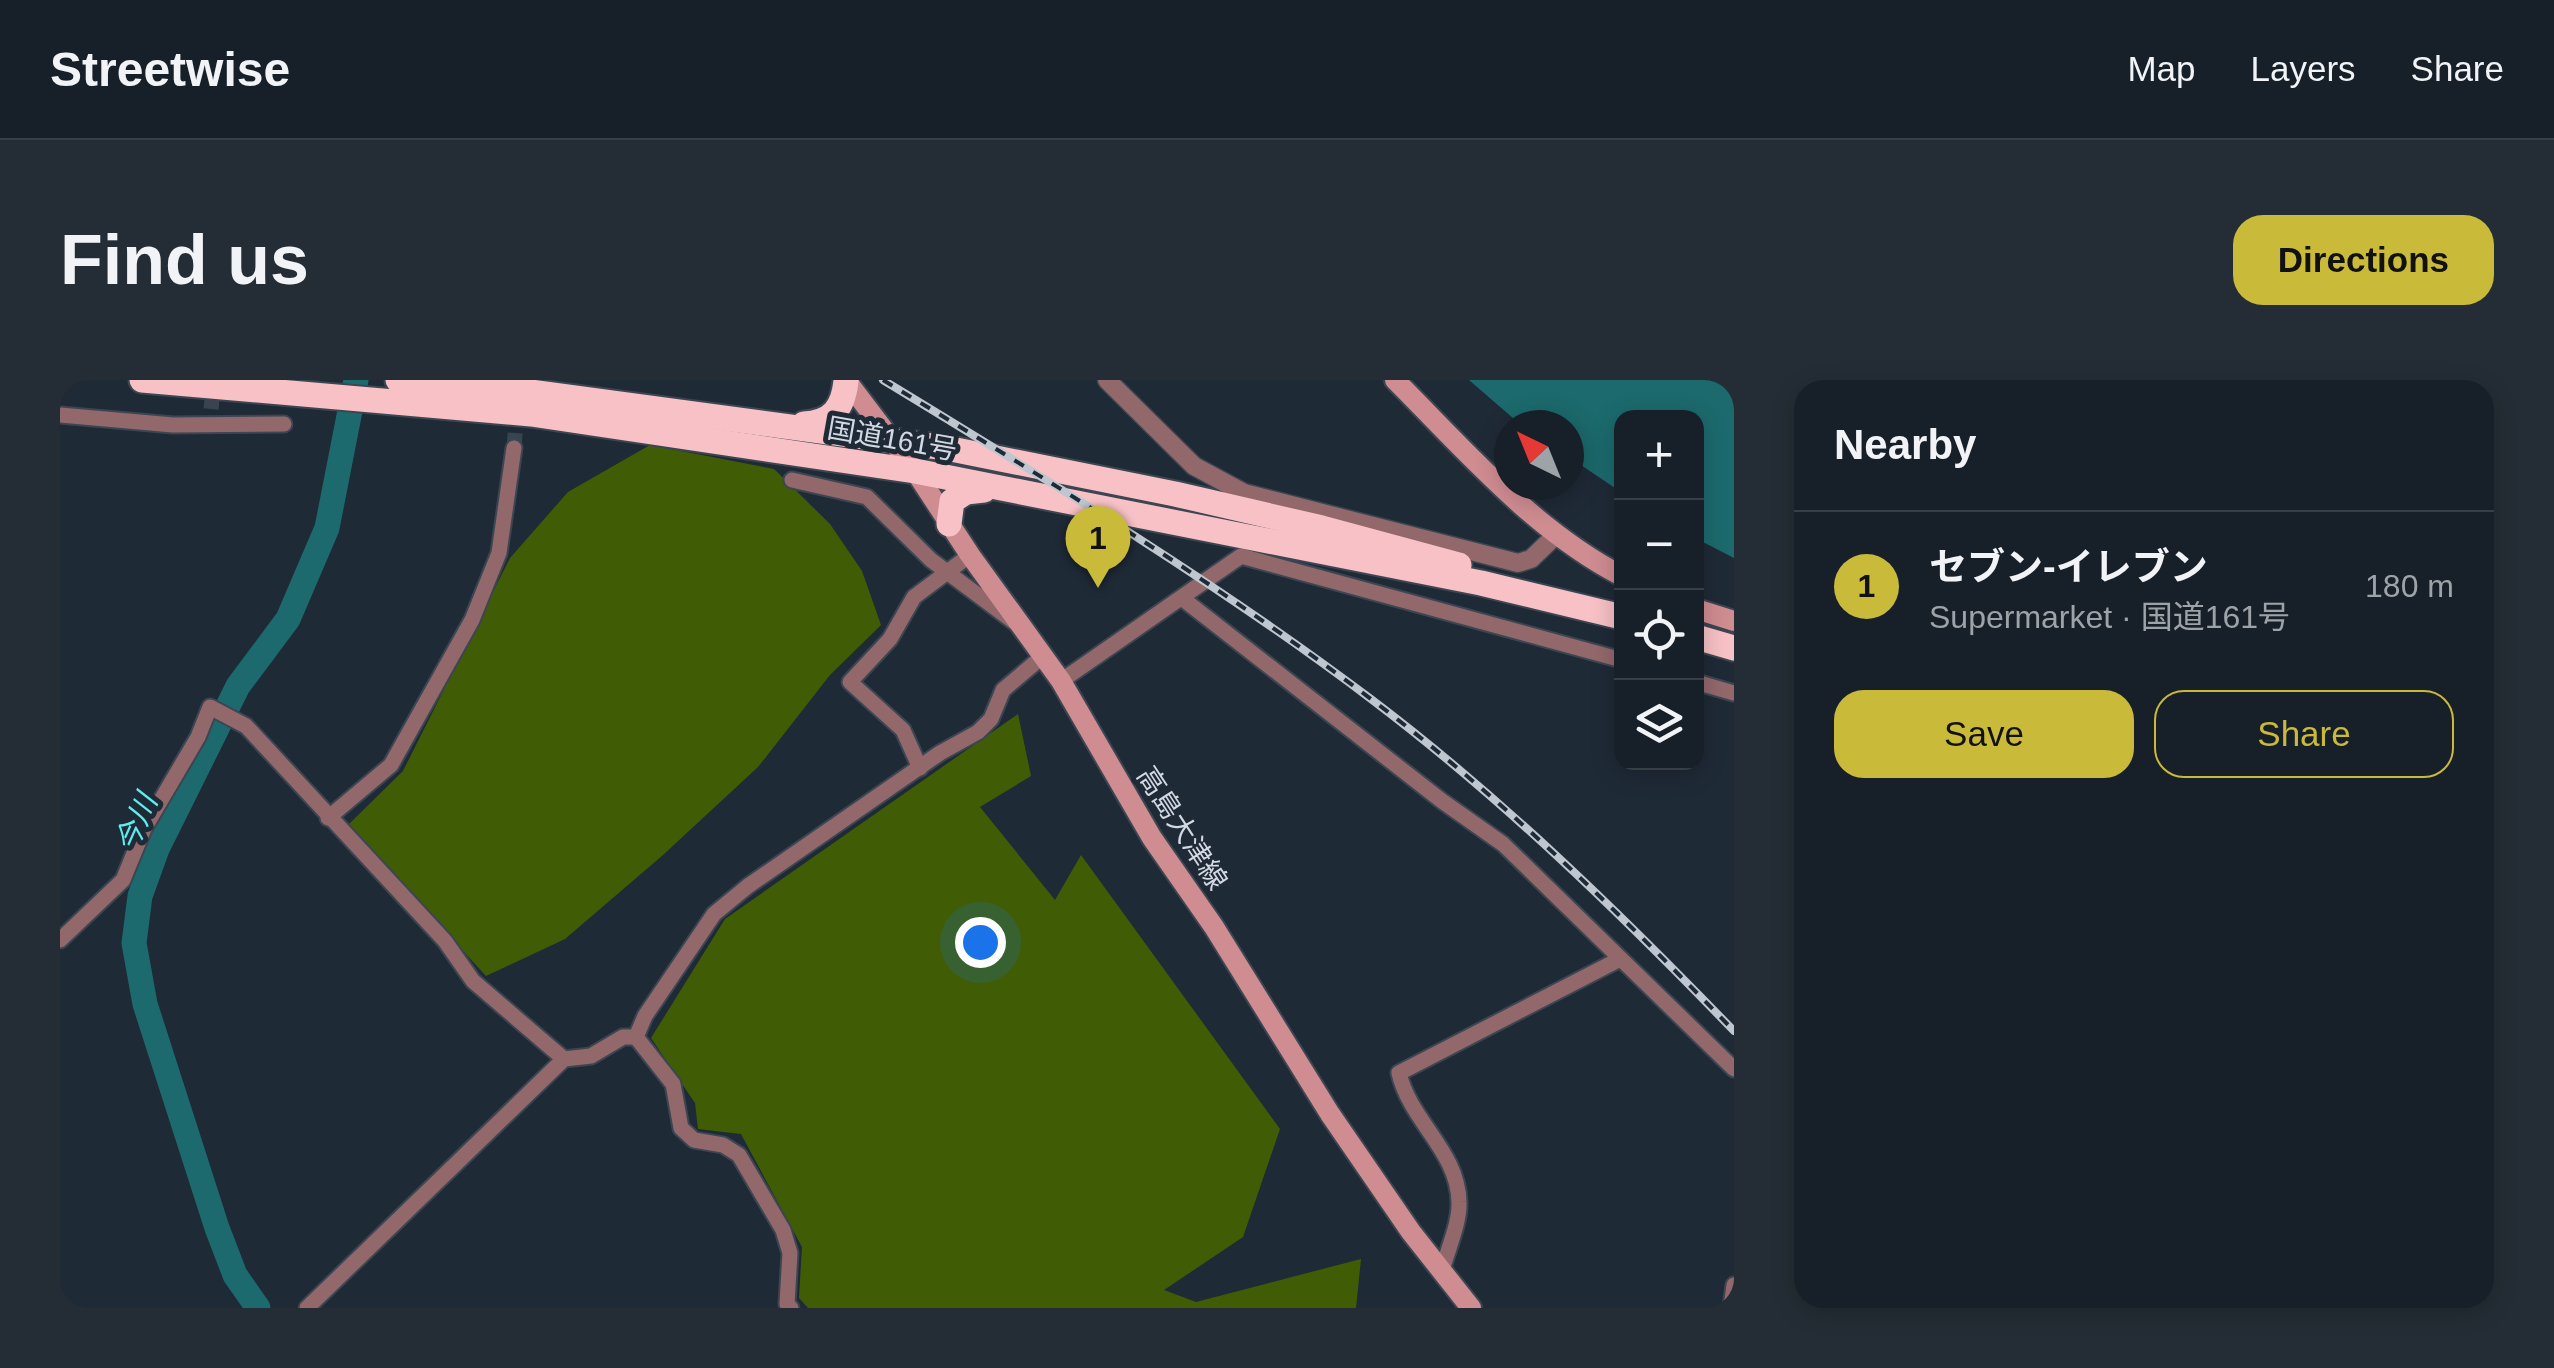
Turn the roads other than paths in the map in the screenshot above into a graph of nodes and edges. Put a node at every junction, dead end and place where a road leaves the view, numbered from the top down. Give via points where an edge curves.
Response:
1 (142, 380) edge
2 (398, 380) edge
3 (846, 380) edge
4 (1107, 380) edge
5 (1395, 380) edge
6 (60, 415) edge
7 (699, 416) junction
8 (759, 423) junction
9 (284, 424) dead end
10 (514, 448) tunnel mouth
11 (896, 452) junction
12 (968, 453) junction
13 (792, 480) dead end
14 (999, 490) junction
15 (943, 515) junction
16 (1556, 534) junction
17 (970, 556) junction
18 (1614, 571) edge
19 (948, 572) junction
20 (1183, 599) junction
21 (1704, 611) edge
22 (1614, 614) edge
23 (1614, 614) edge
24 (1734, 621) edge
25 (1020, 625) junction
26 (1704, 639) edge
27 (1734, 648) edge
28 (1043, 656) junction
29 (1614, 658) edge
30 (1061, 681) junction
31 (1704, 685) edge
32 (1734, 694) edge
33 (920, 768) junction
34 (328, 818) junction
35 (60, 940) edge
36 (1620, 959) junction
37 (636, 1037) junction
38 (564, 1058) junction
39 (1734, 1069) edge
40 (1442, 1272) junction
41 (1734, 1285) edge
42 (308, 1308) edge
43 (791, 1308) edge
44 (1471, 1308) edge
45 (1731, 1308) edge

1 - 11 highway, 国道161号
2 - 7 highway, 国道161号
3 - 8 highway via 842,404 825,420
3 - 11 main road
4 - 16 street via 1194,466 1244,492 1518,563
5 - 16 main road
6 - 9 street via 173,425 210,416
7 - 8 highway, 国道161号
7 - 11 highway
8 - 11 highway, 国道161号
10 - 34 street via 499,553 472,620 391,765
11 - 12 highway, 国道161号
11 - 12 highway via 955,460
11 - 14 highway, 国道161号
11 - 15 highway
12 - 22 highway, 国道161号 via 1322,528
13 - 19 street via 868,497
14 - 15 highway via 963,493
14 - 23 highway, 国道161号
15 - 17 main road, 高島大津線
16 - 18 main road
17 - 19 street
17 - 25 main road, 高島大津線
19 - 25 street
19 - 33 street via 914,598 890,639 850,682 903,730
20 - 29 street via 1241,556
20 - 30 street
20 - 36 street via 1503,844
21 - 24 main road
25 - 28 main road, 高島大津線
26 - 27 highway
28 - 30 main road, 高島大津線
28 - 33 street via 1002,690 978,732
30 - 40 main road, 高島大津線 via 1152,838
31 - 32 street
33 - 37 street via 714,914
34 - 35 street via 246,726 210,707 123,880
34 - 38 street via 445,940 473,981
36 - 39 street
36 - 40 street via 1400,1074 1404,1092 1451,1162 1460,1203
37 - 38 street via 591,1056
37 - 43 street via 674,1084 681,1128 694,1140 723,1144 739,1155 783,1230
38 - 42 street
40 - 44 main road, 高島大津線
41 - 45 street

